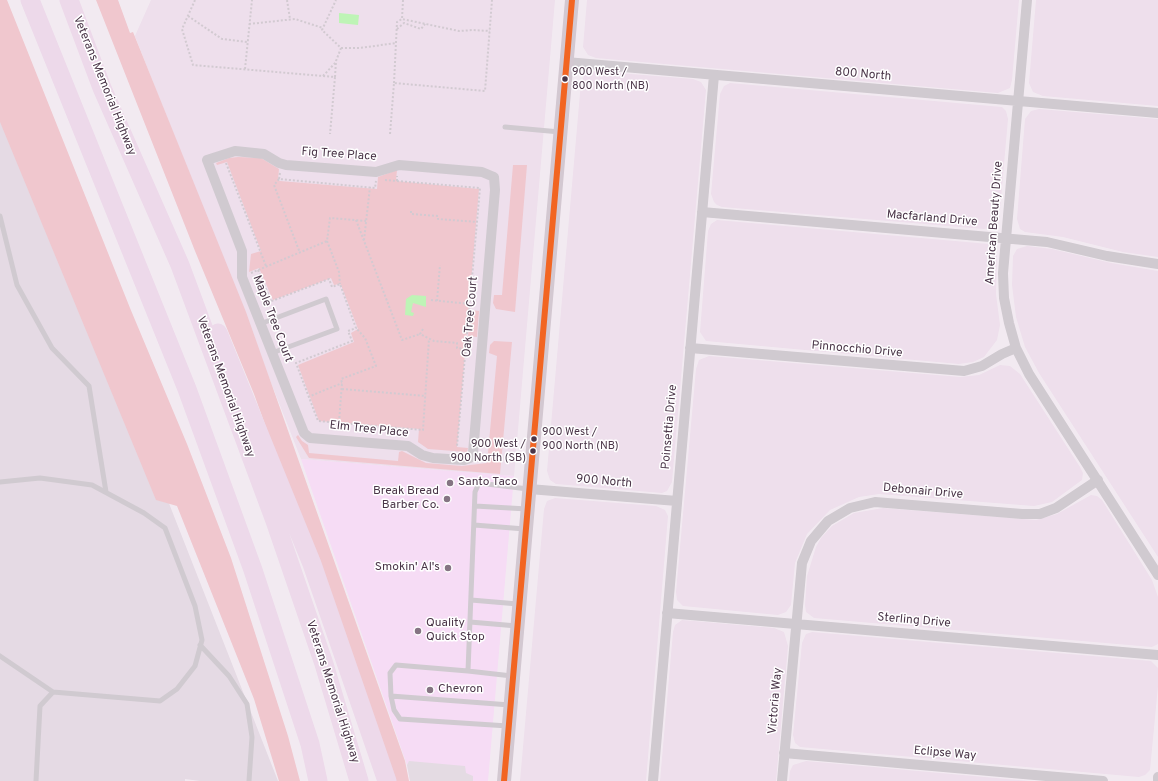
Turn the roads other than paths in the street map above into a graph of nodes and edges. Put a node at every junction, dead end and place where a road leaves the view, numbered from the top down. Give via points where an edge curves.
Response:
1 (30, 0) edge
2 (69, 0) edge
3 (572, 0) edge
4 (1026, 0) edge
5 (566, 62) junction
6 (714, 75) junction
7 (1018, 101) junction
8 (1158, 113) edge
9 (505, 127) dead end
10 (560, 132) junction
11 (207, 160) joint
12 (494, 177) joint
13 (702, 212) junction
14 (0, 216) edge
15 (1006, 238) junction
16 (1158, 264) edge
17 (180, 265) junction
18 (260, 324) junction
19 (690, 348) junction
20 (1016, 348) junction
21 (272, 354) junction
22 (310, 438) joint
23 (470, 458) joint
24 (1098, 480) junction
25 (0, 482) edge
26 (529, 489) junction
27 (106, 492) junction
28 (677, 501) junction
29 (475, 506) junction
30 (528, 509) junction
31 (474, 525) junction
32 (526, 530) junction
33 (1158, 574) edge
34 (471, 600) junction
35 (520, 604) junction
36 (667, 613) junction
37 (470, 622) junction
38 (796, 624) junction
39 (518, 626) junction
40 (200, 645) junction
41 (1158, 655) edge
42 (0, 656) edge
43 (468, 671) junction
44 (513, 676) junction
45 (53, 692) junction
46 (391, 696) junction
47 (511, 705) junction
48 (509, 726) junction
49 (784, 753) junction
50 (1158, 777) edge
51 (36, 781) edge
52 (249, 781) edge
53 (318, 781) edge
54 (360, 781) edge
55 (387, 781) edge
56 (504, 781) edge
57 (653, 781) edge
58 (782, 781) edge
59 (1103, 781) edge
60 (1158, 781) edge

1 - 53 highway via 187,389 253,570 310,744
2 - 17 highway, Veterans Memorial Highway via 102,88
3 - 5 main road
4 - 7 street, American Beauty Drive
5 - 6 street, 800 North
5 - 10 main road
6 - 7 street, 800 North
6 - 13 street, Poinsettia Drive
7 - 8 street, 800 North
7 - 15 street, American Beauty Drive
9 - 10 lane
10 - 26 main road
11 - 12 street, Fig Tree Place via 235,151 264,154 286,164 376,172 399,165 482,172
11 - 18 street, Maple Tree Court via 242,251 241,272
12 - 23 street, Oak Tree Court via 475,429
13 - 15 street, Macfarland Drive
13 - 19 street, Poinsettia Drive
14 - 27 lane via 17,285 52,348 89,386
15 - 16 street, Macfarland Drive via 1060,244 1107,256
15 - 20 street, American Beauty Drive via 1004,298
17 - 54 highway, Veterans Memorial Highway via 275,521 324,664
17 - 55 highway via 219,335 267,450 312,564
18 - 21 street, Maple Tree Court
18 - 21 lane via 326,299 338,329
19 - 20 street, Pinnocchio Drive via 964,371 982,366
19 - 28 street, Poinsettia Drive
20 - 24 street, American Beauty Drive via 1029,374
21 - 22 street, Maple Tree Court via 302,430
22 - 23 street, Elm Tree Place via 408,446 422,455 433,458
24 - 33 street, American Beauty Drive
24 - 38 street, Debonair Drive via 1056,508 1036,514 886,502 862,504 839,513 823,526 806,552 800,574
25 - 27 lane via 40,478 92,485
26 - 28 street, 900 North
26 - 29 lane via 479,484 475,492
26 - 30 main road
27 - 40 lane via 165,528 195,606 202,640
28 - 36 street, Poinsettia Drive
29 - 30 lane
29 - 31 lane
30 - 32 main road
31 - 32 lane
31 - 34 lane
32 - 35 main road
34 - 35 lane
34 - 37 lane
35 - 39 main road
36 - 38 street, Sterling Drive
36 - 57 street, Poinsettia Drive
37 - 39 lane
37 - 43 lane
38 - 41 street, Sterling Drive
38 - 49 street, Victoria Way
39 - 44 main road
40 - 45 lane via 195,666 177,689 160,701
40 - 52 lane via 229,676 247,704 252,737
42 - 45 lane
43 - 44 lane
43 - 46 lane via 396,665 390,673
44 - 47 main road
45 - 51 lane via 40,706
46 - 47 lane
46 - 48 lane via 394,710 400,719
47 - 48 main road
48 - 56 main road
49 - 58 street, Victoria Way
49 - 59 street, Eclipse Way
50 - 60 street

